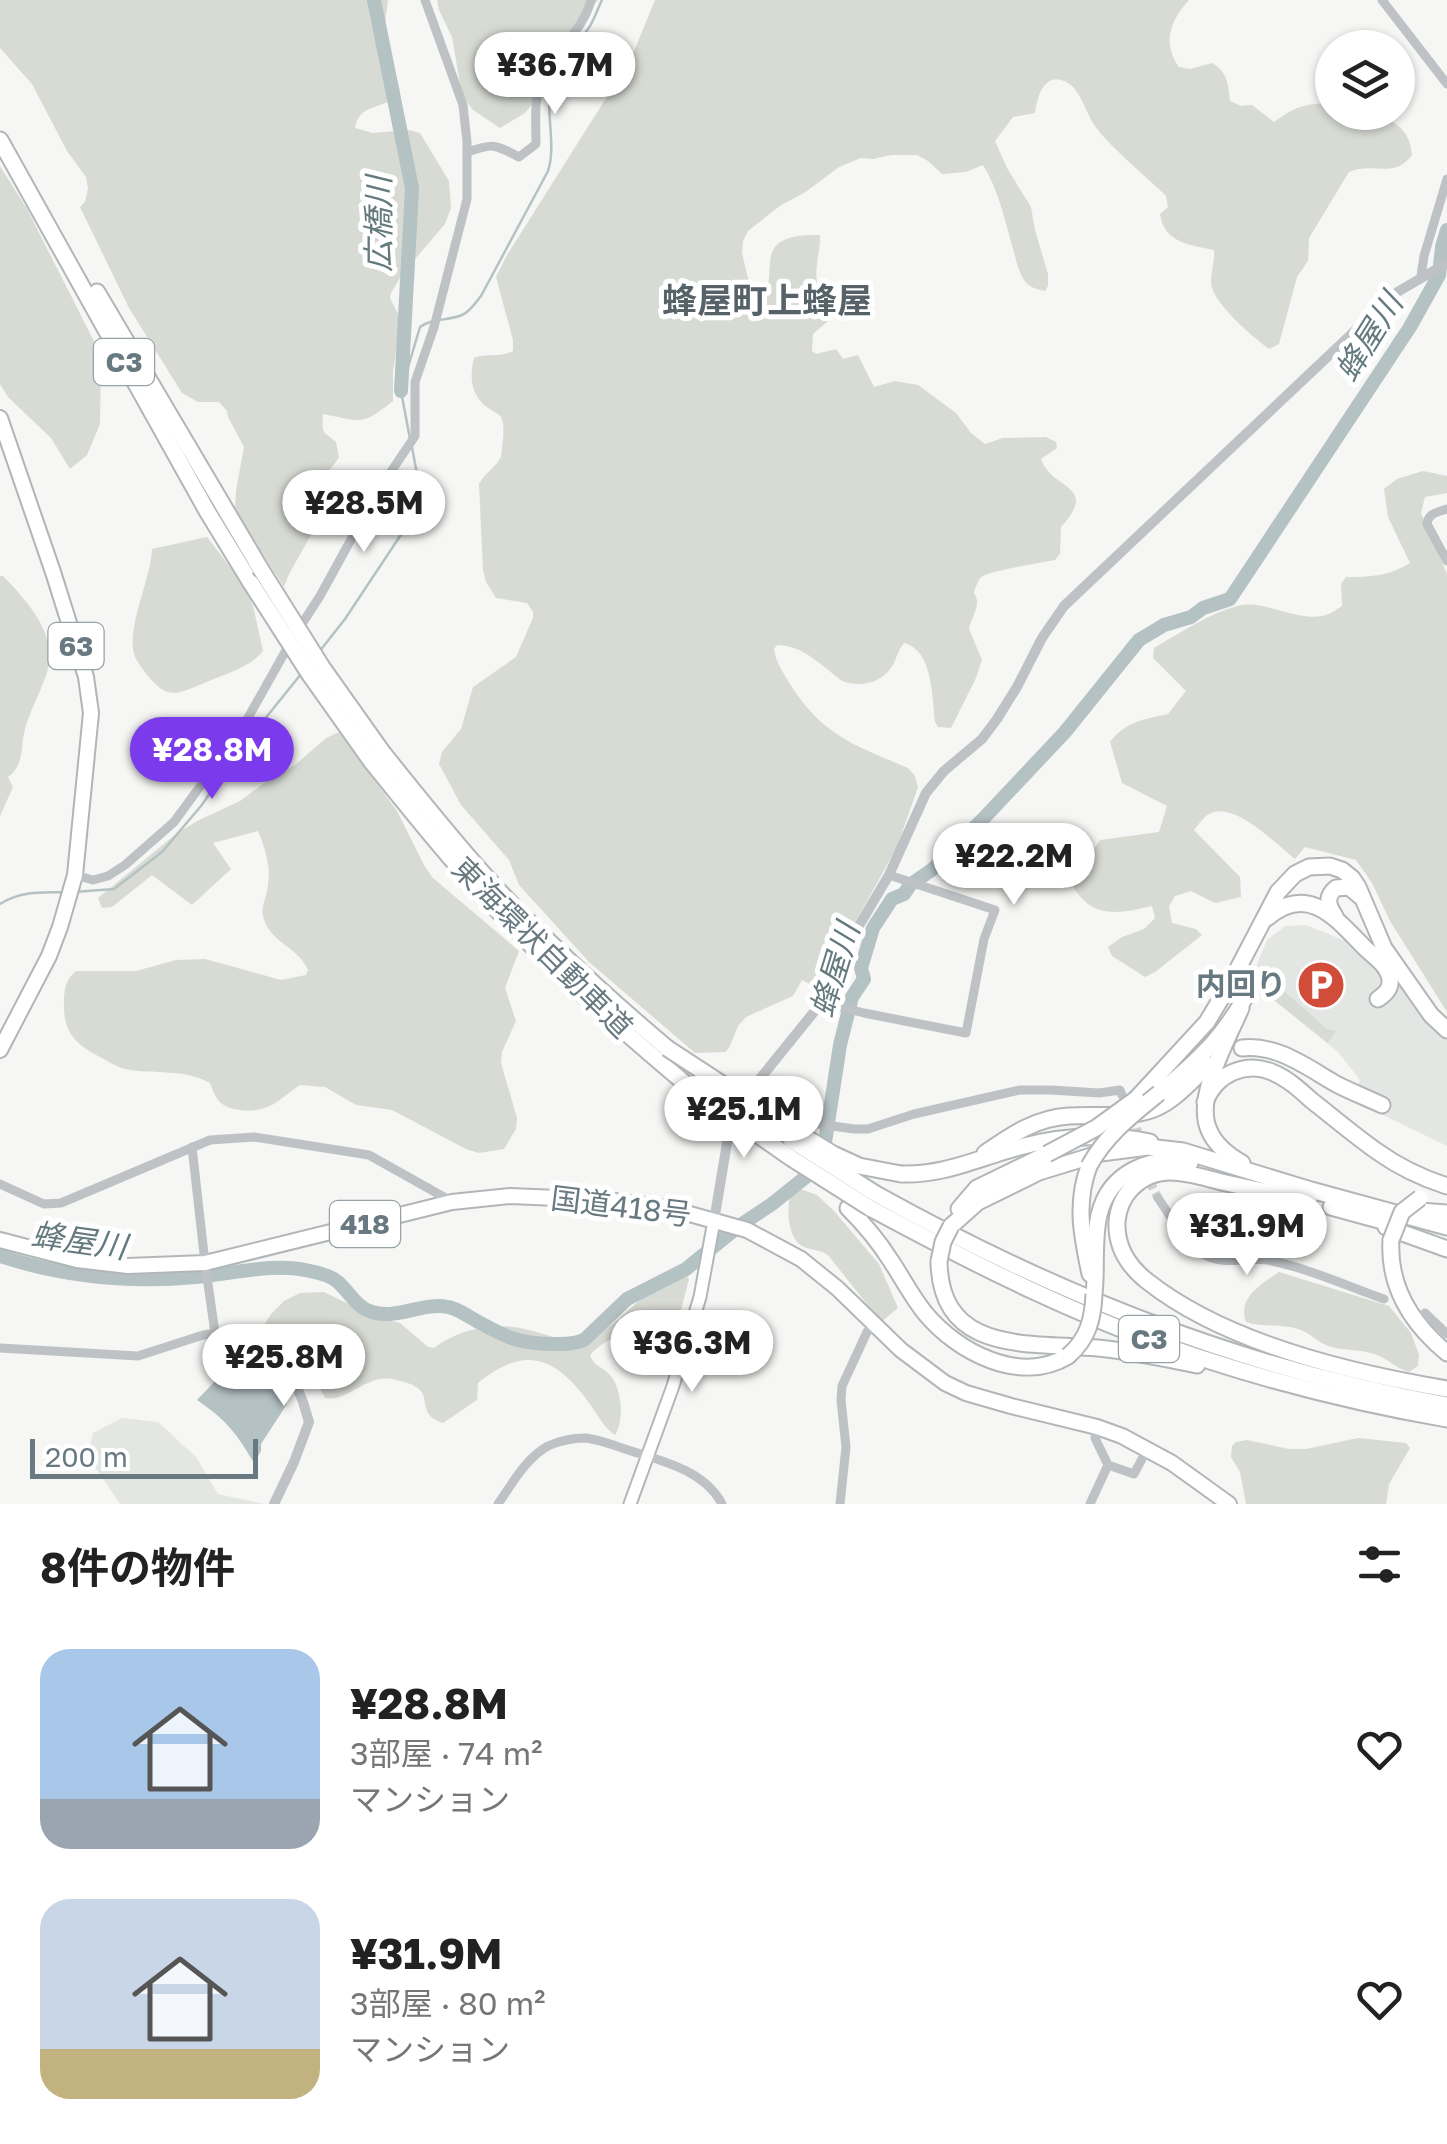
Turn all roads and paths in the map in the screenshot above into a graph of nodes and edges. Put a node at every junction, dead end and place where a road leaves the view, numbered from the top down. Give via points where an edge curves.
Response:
1 (425, 0) edge
2 (591, 0) edge
3 (1382, 0) edge
4 (1447, 84) edge
5 (0, 137) edge
6 (468, 152) junction
7 (1447, 179) edge
8 (1447, 263) edge
9 (1420, 276) junction
10 (0, 418) edge
11 (1447, 509) edge
12 (1447, 561) edge
13 (377, 757) junction
14 (890, 875) junction
15 (72, 885) junction
16 (1364, 900) junction
17 (1338, 920) junction
18 (1261, 925) junction
19 (1256, 979) dead end
20 (1378, 999) dead end
21 (822, 1002) junction
22 (1240, 1008) junction
23 (1447, 1030) edge
24 (1242, 1048) dead end
25 (0, 1050) edge
26 (663, 1054) junction
27 (1209, 1065) dead end
28 (687, 1086) junction
29 (749, 1090) junction
30 (1129, 1097) junction
31 (1206, 1102) junction
32 (1382, 1105) dead end
33 (192, 1147) junction
34 (1182, 1151) junction
35 (964, 1166) junction
36 (1272, 1179) junction
37 (0, 1184) edge
38 (1447, 1188) edge
39 (1158, 1198) tunnel mouth
40 (1308, 1200) junction
41 (873, 1201) junction
42 (452, 1202) junction
43 (1365, 1212) junction
44 (1447, 1213) edge
45 (714, 1221) junction
46 (951, 1226) junction
47 (1447, 1228) edge
48 (1447, 1236) edge
49 (0, 1240) edge
50 (1447, 1249) edge
51 (205, 1263) junction
52 (1094, 1294) junction
53 (1384, 1299) dead end
54 (1425, 1313) dead end
55 (875, 1325) junction
56 (215, 1334) junction
57 (1447, 1334) edge
58 (0, 1348) edge
59 (1447, 1353) edge
60 (1447, 1390) edge
61 (1322, 1394) junction
62 (1447, 1405) edge
63 (1447, 1419) edge
64 (1097, 1426) junction
65 (647, 1456) junction
66 (1144, 1457) dead end
67 (1108, 1465) junction
68 (274, 1504) edge
69 (498, 1504) edge
70 (630, 1504) edge
71 (722, 1504) edge
72 (840, 1504) edge
73 (1090, 1504) edge
74 (1229, 1504) edge

1 - 6 street via 463,105
2 - 6 street via 542,77 536,144 519,157 497,145
3 - 4 street
5 - 13 highway, 東海環状自動車道 / C3, bridge
5 - 13 highway, 東海環状自動車道 / C3, bridge via 251,584 310,675
6 - 15 street via 467,199 416,382 416,436 240,732 174,822 108,876
7 - 9 street
8 - 9 street
9 - 14 street via 1064,606 997,719 926,793
10 - 15 main road, 63 via 86,677 91,714
11 - 12 street via 1427,524
13 - 26 highway, 東海環状自動車道 / C3 via 508,901
14 - 21 street
14 - 21 street via 995,910 966,1034
15 - 25 main road, 63 via 48,956
16 - 17 highway via 1349,887 1336,888 1328,902
16 - 18 highway via 1342,870 1309,867 1283,886
16 - 23 highway via 1384,948
17 - 18 highway via 1321,907 1297,904
17 - 20 highway via 1388,971 1390,986
18 - 30 highway via 1207,1022
19 - 22 highway
21 - 29 street
22 - 31 highway
22 - 52 highway, bridge via 1183,1073 1114,1130 1090,1166 1080,1221
24 - 32 highway via 1283,1054
26 - 28 highway, 東海環状自動車道 / C3
26 - 35 highway, bridge via 860,1166 901,1174
26 - 41 highway, 東海環状自動車道 / C3, bridge
27 - 35 highway via 1154,1109 1052,1118 1012,1134
28 - 41 highway, 東海環状自動車道 / C3, bridge via 791,1158
28 - 52 highway, bridge via 848,1208 926,1314 985,1358 1044,1366 1068,1356 1087,1333
29 - 30 street via 804,1122 854,1130 1020,1090 1120,1090
29 - 45 street via 732,1118
30 - 46 highway, bridge via 1096,1128 977,1188
31 - 36 highway via 1207,1127 1216,1142
31 - 38 highway via 1230,1074 1269,1070 1385,1158
33 - 37 street via 61,1203 44,1204
33 - 42 street via 254,1137 370,1155
33 - 51 street
34 - 35 highway via 1088,1137 1029,1145
34 - 36 highway
34 - 46 highway via 1133,1148 1058,1165 989,1196
36 - 43 highway
38 - 59 highway, bridge via 1402,1212 1391,1240 1392,1274 1403,1302
39 - 53 street via 1208,1257 1267,1260
40 - 43 highway
40 - 52 highway via 1182,1162 1133,1169 1108,1194 1100,1214
40 - 60 highway via 1186,1172 1156,1174 1126,1196 1118,1238 1146,1280 1211,1319 1314,1359
41 - 61 highway, 東海環状自動車道 / C3 via 994,1273 1137,1335
41 - 62 highway, 東海環状自動車道 / C3 via 1137,1320 1305,1373
42 - 45 main road, 国道418号 / 418 via 510,1196 606,1200
42 - 51 main road, 国道418号 / 418
43 - 44 highway
43 - 47 highway
43 - 48 highway
43 - 50 highway
45 - 55 main road, 国道418号 / 418 via 801,1259
45 - 65 main road via 700,1298
46 - 61 highway, bridge via 939,1261 941,1285 972,1329 996,1340 1144,1354
49 - 51 main road, 国道418号 / 418 via 128,1266
51 - 56 street
54 - 57 street
55 - 64 main road, 国道418号 / 418 via 930,1372 966,1392
55 - 72 street via 842,1386 846,1447
56 - 58 street via 138,1356
56 - 68 street via 228,1336 297,1387 303,1402 308,1422
61 - 63 highway, 東海環状自動車道 / C3
64 - 67 street via 1095,1438
64 - 74 main road, 国道418号 / 418 via 1148,1448
65 - 69 street via 584,1438 561,1441 531,1458
65 - 70 main road
65 - 71 street via 692,1474
66 - 67 street via 1134,1474
67 - 73 street

